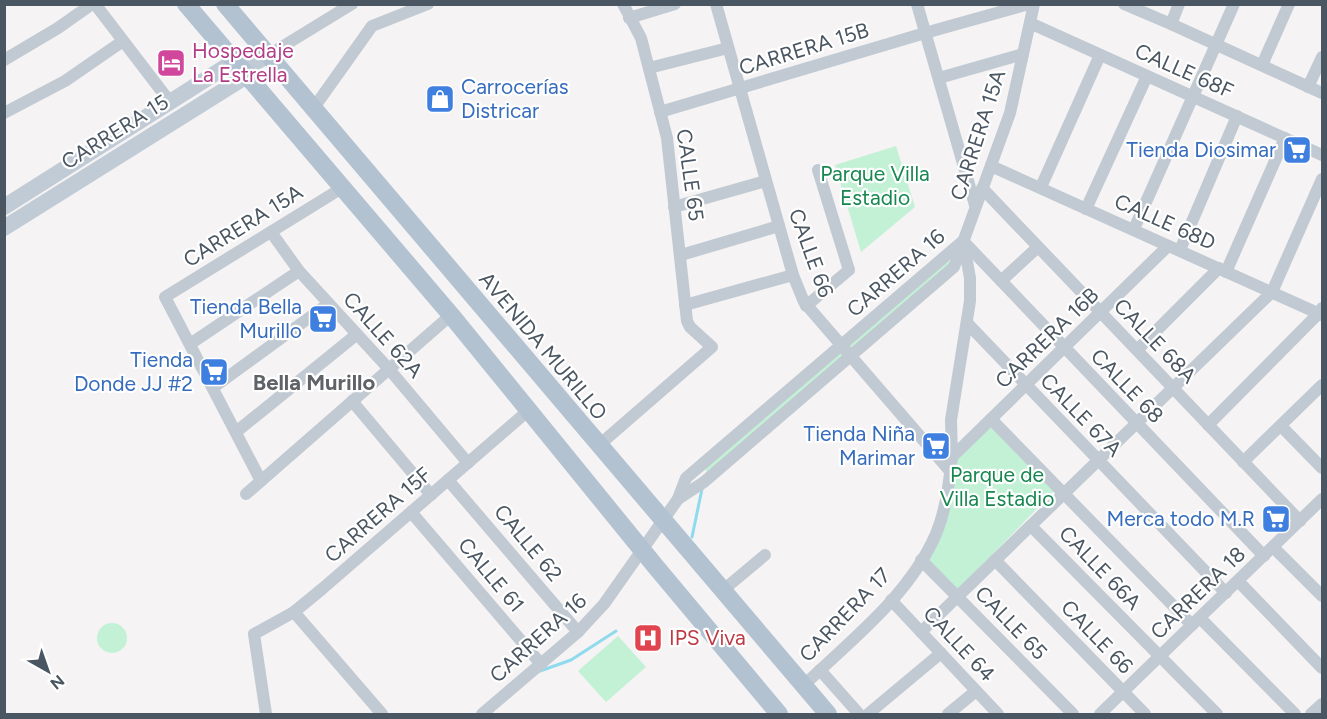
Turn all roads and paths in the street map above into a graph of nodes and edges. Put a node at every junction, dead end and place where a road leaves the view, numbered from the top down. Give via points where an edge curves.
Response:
1 (93, 4) edge
2 (186, 4) edge
3 (225, 4) edge
4 (352, 4) edge
5 (428, 4) edge
6 (623, 4) edge
7 (675, 4) edge
8 (716, 4) edge
9 (917, 4) edge
10 (1029, 4) edge
11 (1034, 4) edge
12 (1179, 4) edge
13 (1234, 4) edge
14 (1289, 4) edge
15 (1125, 5) edge
16 (629, 18) junction
17 (1030, 23) junction
18 (1171, 24) junction
19 (925, 33) junction
20 (123, 41) junction
21 (1216, 44) junction
22 (728, 48) junction
23 (1023, 54) junction
24 (1100, 55) junction
25 (267, 56) junction
26 (1323, 57) edge
27 (4, 60) edge
28 (1262, 65) junction
29 (649, 68) junction
30 (242, 70) junction
31 (1147, 76) junction
32 (939, 78) junction
33 (1308, 87) junction
34 (740, 89) junction
35 (1323, 93) edge
36 (1193, 96) junction
37 (170, 102) junction
38 (313, 109) junction
39 (660, 112) junction
40 (4, 113) edge
41 (1237, 116) junction
42 (1285, 138) junction
43 (1323, 155) edge
44 (991, 166) junction
45 (819, 170) dead end
46 (1323, 179) edge
47 (766, 181) junction
48 (1041, 187) junction
49 (342, 188) junction
50 (982, 188) junction
51 (9, 204) edge
52 (975, 205) junction
53 (674, 207) junction
54 (1086, 209) junction
55 (23, 216) junction
56 (779, 226) junction
57 (4, 228) edge
58 (1134, 229) junction
59 (271, 232) junction
60 (963, 241) junction
61 (1038, 247) junction
62 (1174, 248) junction
63 (681, 255) junction
64 (1223, 270) junction
65 (299, 271) junction
66 (793, 274) junction
67 (1001, 281) junction
68 (1272, 292) junction
69 (328, 304) junction
70 (685, 305) junction
71 (806, 306) junction
72 (1322, 311) edge
73 (1101, 313) junction
74 (451, 315) junction
75 (968, 324) junction
76 (356, 335) junction
77 (190, 344) junction
78 (841, 346) junction
79 (1064, 349) junction
80 (1137, 350) junction
81 (850, 357) junction
82 (388, 369) junction
83 (1323, 385) edge
84 (1025, 386) junction
85 (214, 387) junction
86 (1173, 388) junction
87 (352, 401) junction
88 (529, 410) junction
89 (991, 419) junction
90 (1137, 424) junction
91 (1208, 425) junction
92 (1281, 426) junction
93 (236, 432) junction
94 (598, 446) junction
95 (952, 457) junction
96 (1098, 461) junction
97 (1243, 462) junction
98 (468, 463) junction
99 (1323, 468) edge
100 (950, 471) junction
101 (448, 480) junction
102 (261, 481) junction
103 (246, 494) dead end
104 (1064, 494) junction
105 (431, 495) junction
106 (678, 499) junction
107 (1323, 499) edge
108 (411, 512) junction
109 (1300, 521) junction
110 (663, 522) junction
111 (1031, 526) junction
112 (1274, 547) junction
113 (643, 550) junction
114 (765, 555) dead end
115 (1264, 556) junction
116 (921, 560) junction
117 (995, 560) junction
118 (1238, 581) junction
119 (722, 591) junction
120 (1226, 593) junction
121 (957, 596) junction
122 (1323, 596) edge
123 (891, 600) junction
124 (294, 612) junction
125 (1196, 621) junction
126 (578, 632) junction
127 (921, 632) junction
128 (941, 653) junction
129 (1160, 657) junction
130 (541, 664) junction
131 (1323, 668) edge
132 (820, 669) junction
133 (803, 686) junction
134 (976, 691) junction
135 (1123, 692) junction
136 (1323, 704) edge
137 (770, 711) edge
138 (266, 714) edge
139 (382, 714) edge
140 (482, 714) edge
141 (828, 714) edge
142 (859, 714) edge
143 (868, 714) edge
144 (948, 714) edge
145 (998, 714) edge
146 (1073, 714) edge
147 (1100, 714) edge
148 (1145, 714) edge
149 (1216, 714) edge
150 (1294, 714) edge
151 (1311, 714) edge

1 - 20 street
1 - 27 street
2 - 30 main road
3 - 25 main road, AVENIDA MURILLO
4 - 25 street
5 - 38 street via 372,26
6 - 16 street, CALLE 65
7 - 16 street
8 - 22 street, CALLE 66
9 - 19 street
10 - 19 street, CARRERA 15B
11 - 17 street, CARRERA 15A
12 - 18 street
13 - 21 street
14 - 28 street
15 - 18 street
16 - 29 street, CALLE 65 via 638,30
17 - 23 street, CARRERA 15A
17 - 24 street, CALLE 68F
18 - 21 street
19 - 32 street
19 - 34 street, CARRERA 15B
20 - 37 street
20 - 40 street via 65,81
21 - 28 street
21 - 36 street
22 - 29 street
22 - 34 street, CALLE 66
23 - 32 street
23 - 44 street, CARRERA 15A via 1010,113
24 - 31 street, CALLE 68F
24 - 48 street
25 - 30 main road, CARRERA 15
25 - 38 main road, AVENIDA MURILLO
26 - 33 street
28 - 33 street
29 - 39 street, CALLE 65
30 - 37 main road, CARRERA 15 via 230,64
30 - 49 main road
30 - 55 main road, CARRERA 15 via 242,79
31 - 36 street, CALLE 68F
31 - 54 street
32 - 52 street
33 - 35 street
34 - 39 street, CARRERA 15B
34 - 47 street, CALLE 66
36 - 41 street, CALLE 68F
36 - 58 street
37 - 51 main road, CARRERA 15
38 - 94 main road, AVENIDA MURILLO
39 - 53 street, CALLE 65 via 667,138
41 - 42 street, CALLE 68F
41 - 62 street
42 - 43 street, CALLE 68F
42 - 64 street
44 - 48 street, CALLE 68D
44 - 50 street, CARRERA 15A
45 - 71 street via 849,270
46 - 68 street
47 - 53 street
47 - 56 street, CALLE 66
48 - 54 street, CALLE 68D
49 - 59 street, CARRERA 15A
49 - 74 main road
50 - 52 street, CARRERA 15A
50 - 61 street, CALLE 68A
51 - 55 main road
52 - 60 street, CARRERA 15A
53 - 63 street, CALLE 65
54 - 58 street, CALLE 68D
55 - 57 main road, CARRERA 15
56 - 63 street
56 - 66 street, CALLE 66
58 - 62 street, CALLE 68D
59 - 65 street, CALLE 62A
59 - 77 street, CARRERA 15A via 165,297
60 - 67 street, CALLE 68
60 - 75 street via 970,278
60 - 78 street, CARRERA 16
60 - 81 street, CARRERA 16 via 954,267
61 - 67 street
61 - 73 street, CALLE 68A
62 - 64 street, CALLE 68D
62 - 73 street, CARRERA 16B
63 - 70 street, CALLE 65
64 - 68 street, CALLE 68D
64 - 80 street
65 - 69 street, CALLE 62A
65 - 77 street
66 - 70 street
66 - 71 street, CALLE 66
67 - 79 street, CALLE 68
68 - 72 street, CALLE 68D
68 - 86 street
69 - 76 street, CALLE 62A
69 - 85 street
70 - 94 street, CALLE 65 via 690,327 712,347
71 - 78 street, CALLE 66
72 - 91 street
73 - 79 street, CARRERA 16B
73 - 80 street, CALLE 68A
74 - 82 street
74 - 88 main road
75 - 84 street, CALLE 67A
75 - 95 street via 951,420
76 - 82 street, CALLE 62A
76 - 93 street
77 - 85 street
78 - 81 street, CALLE 66
78 - 106 street, CARRERA 16 via 686,478
79 - 84 street, CARRERA 16B
79 - 90 street, CALLE 68
80 - 86 street, CALLE 68A
81 - 100 street, CALLE 66
81 - 106 street, CARRERA 16 via 694,490
82 - 87 street
82 - 98 street, CALLE 62A
83 - 92 street
84 - 89 street, CARRERA 16B
84 - 96 street, CALLE 67A
85 - 93 street
86 - 90 street
86 - 91 street, CALLE 68A
87 - 102 street
87 - 105 street
88 - 98 street, CARRERA 15F
88 - 113 main road
89 - 95 street, CARRERA 16B
89 - 104 street
90 - 96 street
90 - 115 street, CALLE 68
91 - 97 street, CALLE 68A
92 - 97 street
92 - 99 street
93 - 102 street
94 - 110 main road, AVENIDA MURILLO
95 - 100 street
96 - 104 street
96 - 120 street, CALLE 67A
97 - 109 street, CALLE 68A
98 - 101 street, CARRERA 15F
100 - 116 street, CARRERA 17 via 936,534
101 - 105 street, CARRERA 15F
101 - 126 street, CALLE 62
102 - 103 street
104 - 111 street
104 - 125 street
105 - 108 street, CARRERA 15F
106 - 110 street, CARRERA 16
107 - 109 street, CARRERA 18
108 - 124 street, CARRERA 15F
108 - 130 street, CALLE 61
109 - 112 street, CARRERA 18
110 - 113 street, CARRERA 16
110 - 119 main road, AVENIDA MURILLO
111 - 117 street
111 - 129 street, CALLE 66A
112 - 115 street, CARRERA 18
112 - 122 street
113 - 126 street, CARRERA 16
113 - 137 main road
114 - 119 street
115 - 118 street, CARRERA 18
116 - 121 street, CALLE 65
116 - 123 street, CARRERA 17
117 - 121 street
117 - 135 street, CALLE 66
118 - 120 street, CARRERA 18
118 - 131 street
119 - 133 main road, AVENIDA MURILLO
120 - 125 street, CARRERA 18
121 - 127 street
121 - 146 street, CALLE 65
123 - 127 street, CALLE 64
123 - 132 street, CARRERA 17
124 - 138 street, CARRERA 15F via 254,634
124 - 139 street
125 - 129 street, CARRERA 18
125 - 150 street
126 - 130 street, CARRERA 16
127 - 128 street, CALLE 64
128 - 134 street, CALLE 64
128 - 143 street
129 - 135 street, CARRERA 18
129 - 149 street, CALLE 66A
130 - 140 street, CARRERA 16
132 - 133 street, CARRERA 17
132 - 142 street
133 - 141 main road, AVENIDA MURILLO
134 - 144 street
134 - 145 street, CALLE 64
135 - 147 street, CARRERA 18
135 - 148 street, CALLE 66
136 - 151 street

